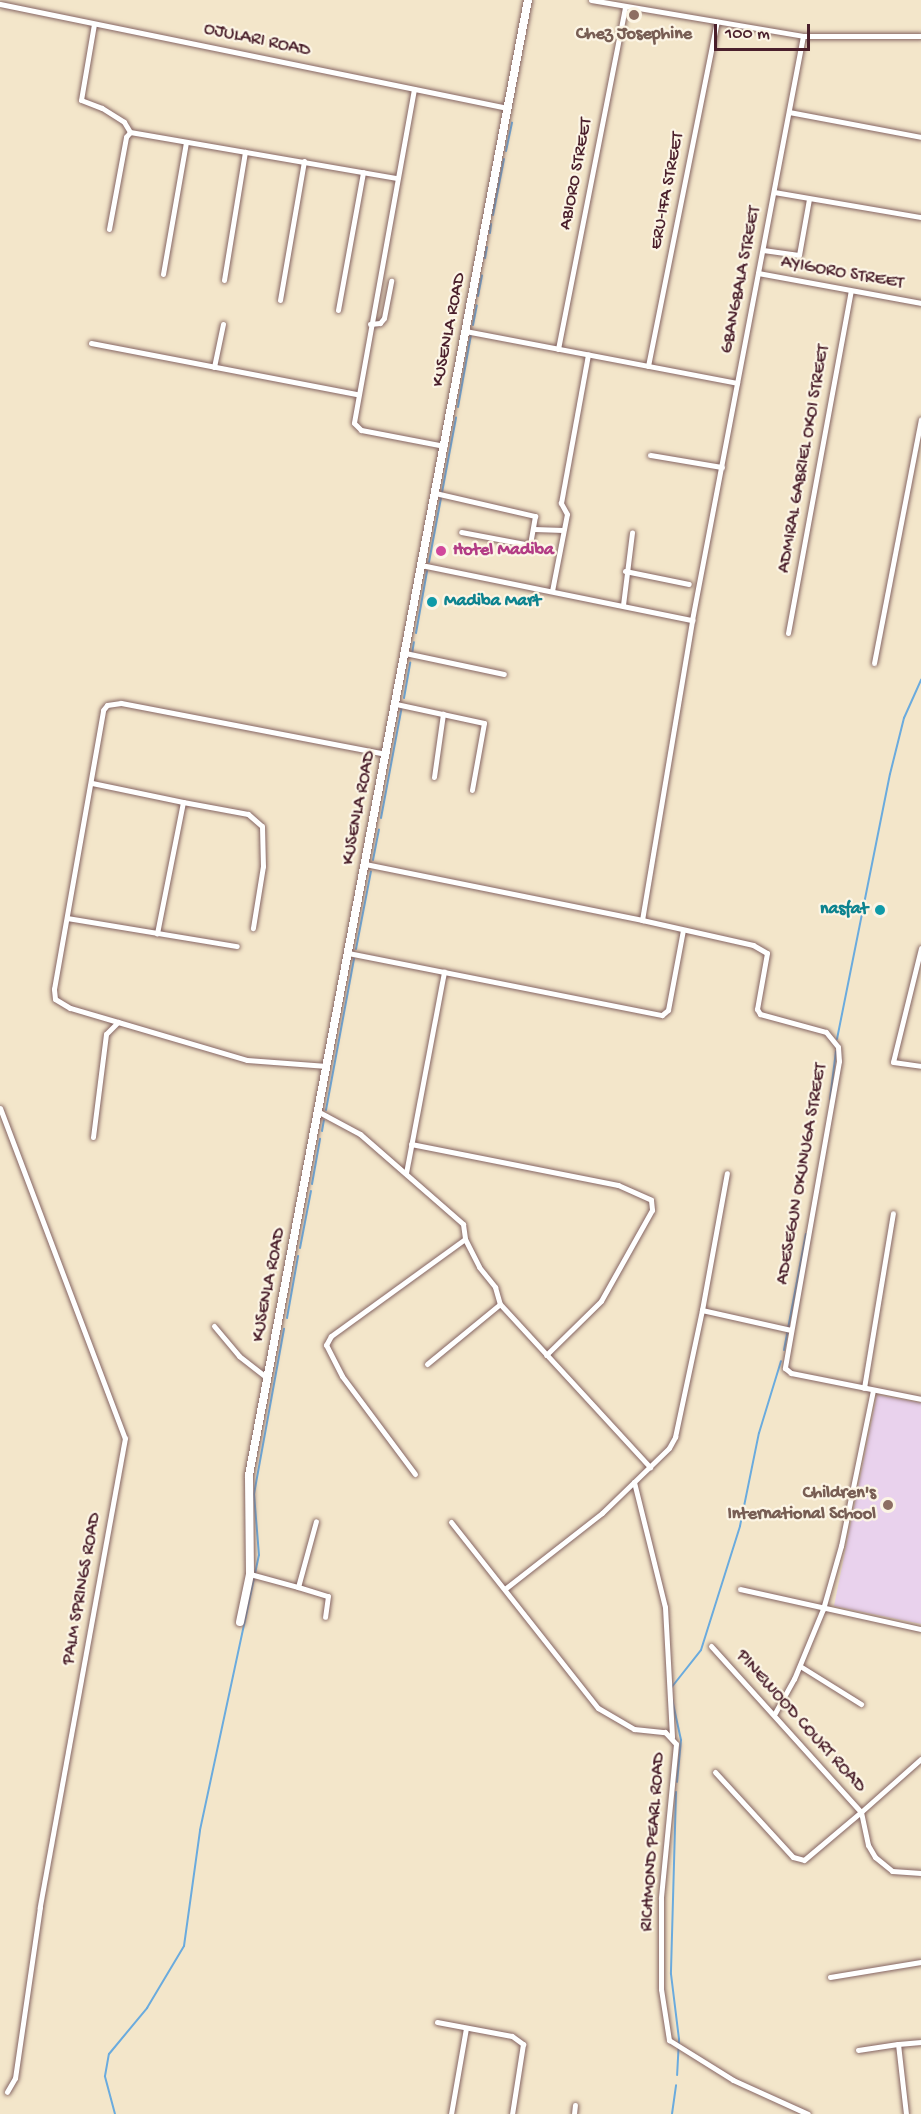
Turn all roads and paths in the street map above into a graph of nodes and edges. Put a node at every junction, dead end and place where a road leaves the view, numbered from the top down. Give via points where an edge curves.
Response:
1 (528, 0) edge
2 (591, 0) edge
3 (0, 4) edge
4 (625, 6) junction
5 (717, 22) junction
6 (94, 24) junction
7 (803, 36) junction
8 (921, 36) edge
9 (414, 89) junction
10 (507, 108) junction
11 (789, 112) junction
12 (130, 132) junction
13 (921, 136) edge
14 (186, 142) junction
15 (245, 152) junction
16 (304, 161) junction
17 (363, 172) junction
18 (397, 178) junction
19 (774, 192) junction
20 (809, 199) junction
21 (921, 218) edge
22 (109, 229) dead end
23 (763, 250) junction
24 (758, 273) junction
25 (163, 274) dead end
26 (224, 280) dead end
27 (391, 281) dead end
28 (851, 291) junction
29 (280, 300) dead end
30 (921, 303) edge
31 (338, 310) dead end
32 (223, 324) dead end
33 (370, 324) junction
34 (465, 331) junction
35 (91, 343) dead end
36 (558, 349) junction
37 (588, 354) junction
38 (648, 366) junction
39 (214, 367) junction
40 (737, 383) junction
41 (356, 394) junction
42 (921, 420) edge
43 (444, 446) junction
44 (650, 455) dead end
45 (722, 467) junction
46 (435, 493) junction
47 (534, 528) junction
48 (563, 530) junction
49 (461, 532) dead end
50 (632, 533) dead end
51 (421, 565) junction
52 (626, 571) junction
53 (689, 584) dead end
54 (552, 591) junction
55 (622, 605) junction
56 (692, 620) junction
57 (788, 633) dead end
58 (405, 653) junction
59 (874, 663) dead end
60 (504, 674) dead end
61 (396, 704) junction
62 (443, 714) junction
63 (386, 754) junction
64 (434, 777) dead end
65 (92, 783) junction
66 (472, 790) dead end
67 (183, 802) junction
68 (365, 864) junction
69 (67, 918) junction
70 (642, 920) junction
71 (253, 928) dead end
72 (683, 930) junction
73 (157, 933) junction
74 (237, 946) dead end
75 (921, 948) edge
76 (348, 953) junction
77 (444, 972) junction
78 (118, 1022) junction
79 (327, 1066) junction
80 (921, 1066) edge
81 (0, 1108) edge
82 (319, 1112) junction
83 (93, 1137) dead end
84 (411, 1144) junction
85 (406, 1173) junction
86 (727, 1173) dead end
87 (893, 1213) dead end
88 (465, 1239) junction
89 (500, 1304) junction
90 (702, 1310) junction
91 (214, 1326) dead end
92 (791, 1330) junction
93 (546, 1355) junction
94 (427, 1364) dead end
95 (268, 1379) junction
96 (864, 1388) junction
97 (873, 1390) junction
98 (921, 1399) edge
99 (650, 1467) junction
100 (415, 1474) dead end
101 (634, 1482) junction
102 (316, 1521) dead end
103 (451, 1522) dead end
104 (254, 1576) junction
105 (298, 1587) junction
106 (506, 1588) junction
107 (740, 1589) dead end
108 (823, 1609) junction
109 (325, 1617) dead end
110 (240, 1622) dead end
111 (921, 1629) edge
112 (711, 1646) dead end
113 (800, 1666) junction
114 (861, 1704) dead end
115 (775, 1713) junction
116 (672, 1737) junction
117 (921, 1759) edge
118 (715, 1772) dead end
119 (861, 1812) junction
120 (921, 1873) edge
121 (921, 1962) edge
122 (830, 1977) dead end
123 (437, 2022) dead end
124 (466, 2028) junction
125 (921, 2042) edge
126 (898, 2044) junction
127 (858, 2050) dead end
128 (7, 2092) dead end
129 (575, 2105) dead end
130 (451, 2114) edge
131 (512, 2114) edge
132 (574, 2114) edge
133 (808, 2114) edge
134 (906, 2114) edge

1 - 10 main road, KUSENLA ROAD
2 - 4 street
3 - 6 street, OJULARI ROAD
4 - 5 street
4 - 36 street, ABIORO STREET
5 - 7 street
5 - 38 street, ERU-IFA STREET
6 - 9 street, OJULARI ROAD
6 - 12 street via 81,100 124,122
7 - 8 street
7 - 11 street, GBANGBALA STREET
9 - 10 street, OJULARI ROAD
9 - 18 street
10 - 34 main road, KUSENLA ROAD
11 - 13 street
11 - 19 street, GBANGBALA STREET
12 - 14 street
12 - 22 street
14 - 15 street
14 - 25 street
15 - 16 street
15 - 26 street
16 - 17 street
16 - 29 street
17 - 18 street
17 - 31 street
18 - 33 street
19 - 20 street
19 - 23 street, GBANGBALA STREET
20 - 21 street
20 - 23 street via 799,255
23 - 24 street, GBANGBALA STREET
24 - 28 street, AYIGORO STREET
24 - 40 street, GBANGBALA STREET
27 - 33 street via 384,318 380,323
28 - 30 street, AYIGORO STREET
28 - 57 street, ADMIRAL GABRIEL OKOI STREET
32 - 39 street
33 - 41 street
34 - 36 street
34 - 43 main road, KUSENLA ROAD
35 - 39 street
36 - 37 street
37 - 38 street
37 - 48 street via 561,503 567,514
38 - 40 street
39 - 41 street
40 - 45 street, GBANGBALA STREET
41 - 43 street via 356,428
42 - 59 street
43 - 46 main road, KUSENLA ROAD
44 - 45 street
45 - 56 street, GBANGBALA STREET
46 - 47 street via 535,516
46 - 51 main road, KUSENLA ROAD
47 - 48 street
47 - 49 street via 531,545
48 - 54 street
50 - 52 street
51 - 54 street
51 - 58 main road, KUSENLA ROAD
52 - 53 street
52 - 55 street
54 - 55 street
55 - 56 street
56 - 70 street, GBANGBALA STREET
58 - 60 street
58 - 61 main road, KUSENLA ROAD
61 - 62 street
61 - 63 main road, KUSENLA ROAD
62 - 64 street
62 - 66 street via 484,723
63 - 65 street via 114,703 103,710
63 - 68 main road, KUSENLA ROAD
65 - 67 street
65 - 69 street
67 - 71 street via 248,814 262,826 263,866
67 - 73 street
68 - 70 street
68 - 76 main road, KUSENLA ROAD
69 - 73 street
69 - 78 street via 56,999 70,1008
70 - 72 street
72 - 77 street via 668,1010 662,1015
72 - 92 street, ADESEGUN OKUNUGA STREET via 761,948 768,958 757,1009 760,1014 826,1032 838,1047 839,1061
73 - 74 street
75 - 80 street via 893,1062
76 - 77 street
76 - 79 main road, KUSENLA ROAD
77 - 84 street
78 - 79 street via 247,1060
78 - 83 street via 106,1035
79 - 82 main road, KUSENLA ROAD
81 - 128 street, PALM SPRINGS ROAD via 125,1438 40,1908 15,2078
82 - 85 street via 360,1134
82 - 95 main road, KUSENLA ROAD
84 - 85 street
84 - 93 street via 618,1185 651,1200 652,1210 601,1301
85 - 88 street via 463,1224
86 - 90 street
87 - 96 street
88 - 89 street via 478,1267 495,1287
88 - 100 street via 331,1336 326,1345 342,1376
89 - 93 street
89 - 94 street
90 - 92 street
90 - 99 street via 675,1437
91 - 95 street via 239,1356
92 - 96 street, ADESEGUN OKUNUGA STREET via 785,1368 791,1373
93 - 99 street
95 - 104 main road, KUSENLA ROAD via 246,1496
96 - 97 street, ADESEGUN OKUNUGA STREET
97 - 98 street, ADESEGUN OKUNUGA STREET
97 - 108 street via 841,1546
99 - 101 street
101 - 106 street via 602,1513
101 - 116 street via 665,1607
102 - 105 street
103 - 106 street, RICHMOND PEARL ROAD
104 - 105 street
104 - 110 main road, KUSENLA ROAD
105 - 109 street via 328,1596
106 - 116 street, RICHMOND PEARL ROAD via 598,1708 634,1729 665,1732
107 - 108 street
108 - 111 street
108 - 113 street
112 - 115 street, PINEWOOD COURT ROAD
113 - 114 street
113 - 115 street
115 - 119 street, PINEWOOD COURT ROAD
116 - 133 street, RICHMOND PEARL ROAD via 676,1744 661,1898 662,1989 669,2040 733,2080
117 - 119 street, PINEWOOD COURT ROAD
118 - 119 street via 793,1857 804,1860
119 - 120 street via 868,1845 875,1857 892,1871
121 - 122 street
123 - 124 street
124 - 130 street
124 - 131 street via 512,2036 523,2044
125 - 126 street
126 - 127 street
126 - 134 street
129 - 132 street

